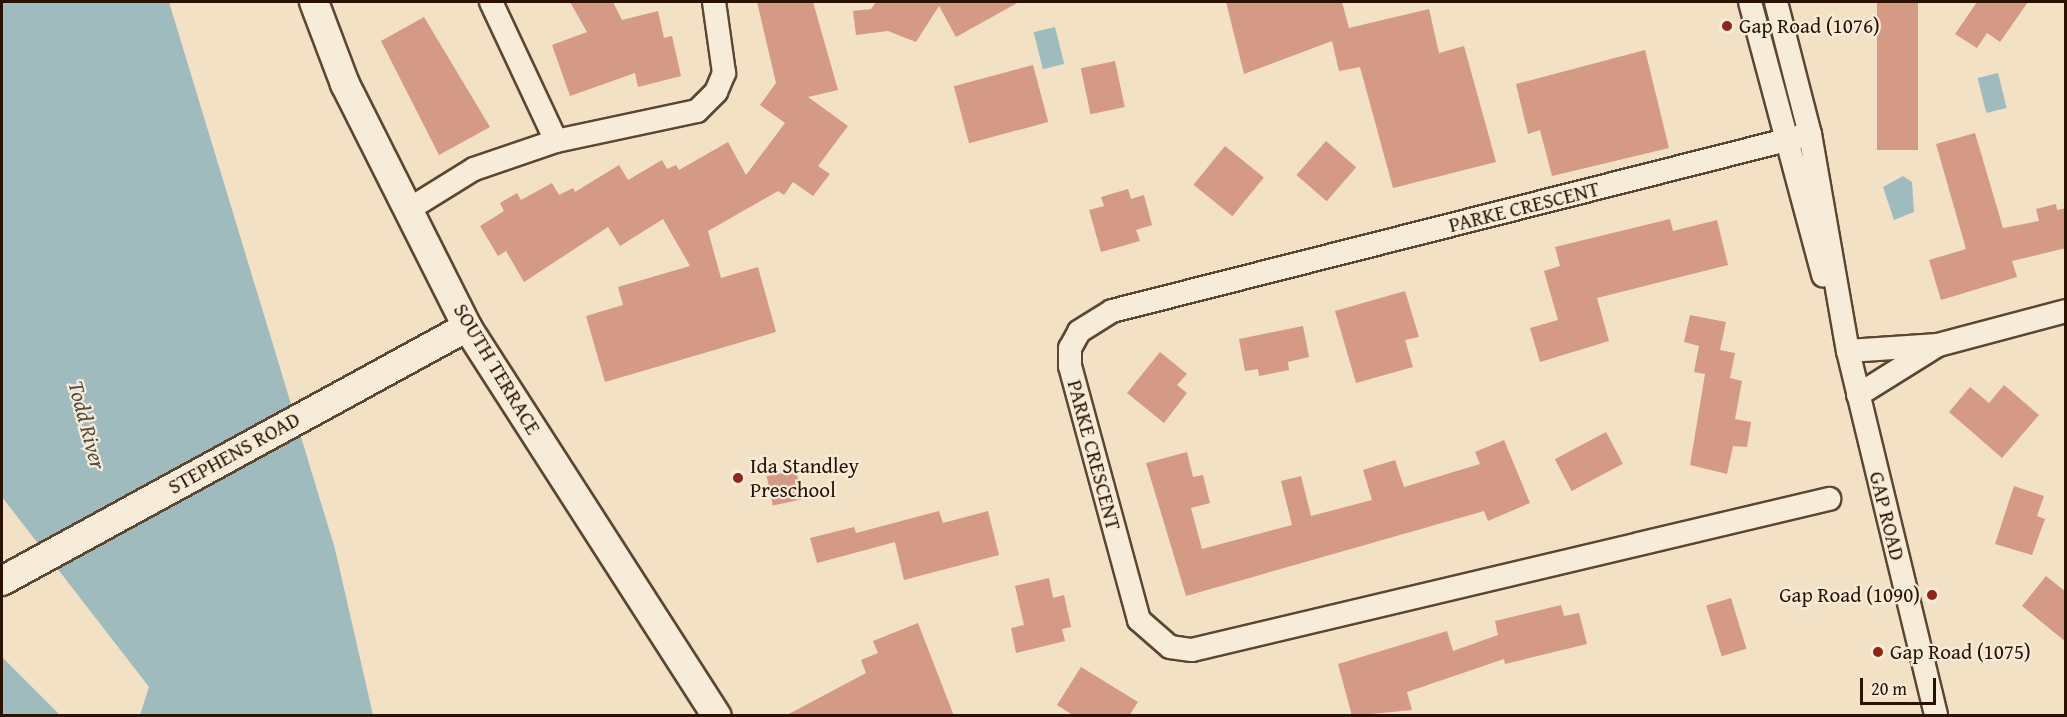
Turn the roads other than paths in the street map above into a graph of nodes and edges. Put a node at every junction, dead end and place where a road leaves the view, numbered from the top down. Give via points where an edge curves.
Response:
1 (314, 2) edge
2 (491, 2) edge
3 (714, 2) edge
4 (1750, 2) edge
5 (1776, 2) edge
6 (1810, 134) junction
7 (556, 141) junction
8 (1785, 141) junction
9 (411, 208) junction
10 (2066, 311) edge
11 (467, 327) junction
12 (1938, 345) junction
13 (1848, 351) junction
14 (1858, 394) junction
15 (1828, 499) dead end
16 (2, 581) edge
17 (717, 716) edge
18 (1936, 716) edge

1 - 9 street, SOUTH TERRACE via 345,84
2 - 7 street
3 - 7 street via 724,73 716,92 697,111
4 - 8 street, GAP ROAD
5 - 6 street, GAP ROAD
6 - 8 street, PARKE CRESCENT
6 - 13 street, GAP ROAD
7 - 9 street via 474,169
8 - 13 street, GAP ROAD
8 - 15 street, PARKE CRESCENT via 1112,311 1078,332 1070,366 1138,620 1170,647 1192,650
9 - 11 street, SOUTH TERRACE
10 - 12 street
11 - 16 street, STEPHENS ROAD
11 - 17 street, SOUTH TERRACE
12 - 13 street
12 - 14 street
13 - 14 street, GAP ROAD
14 - 18 street, GAP ROAD

